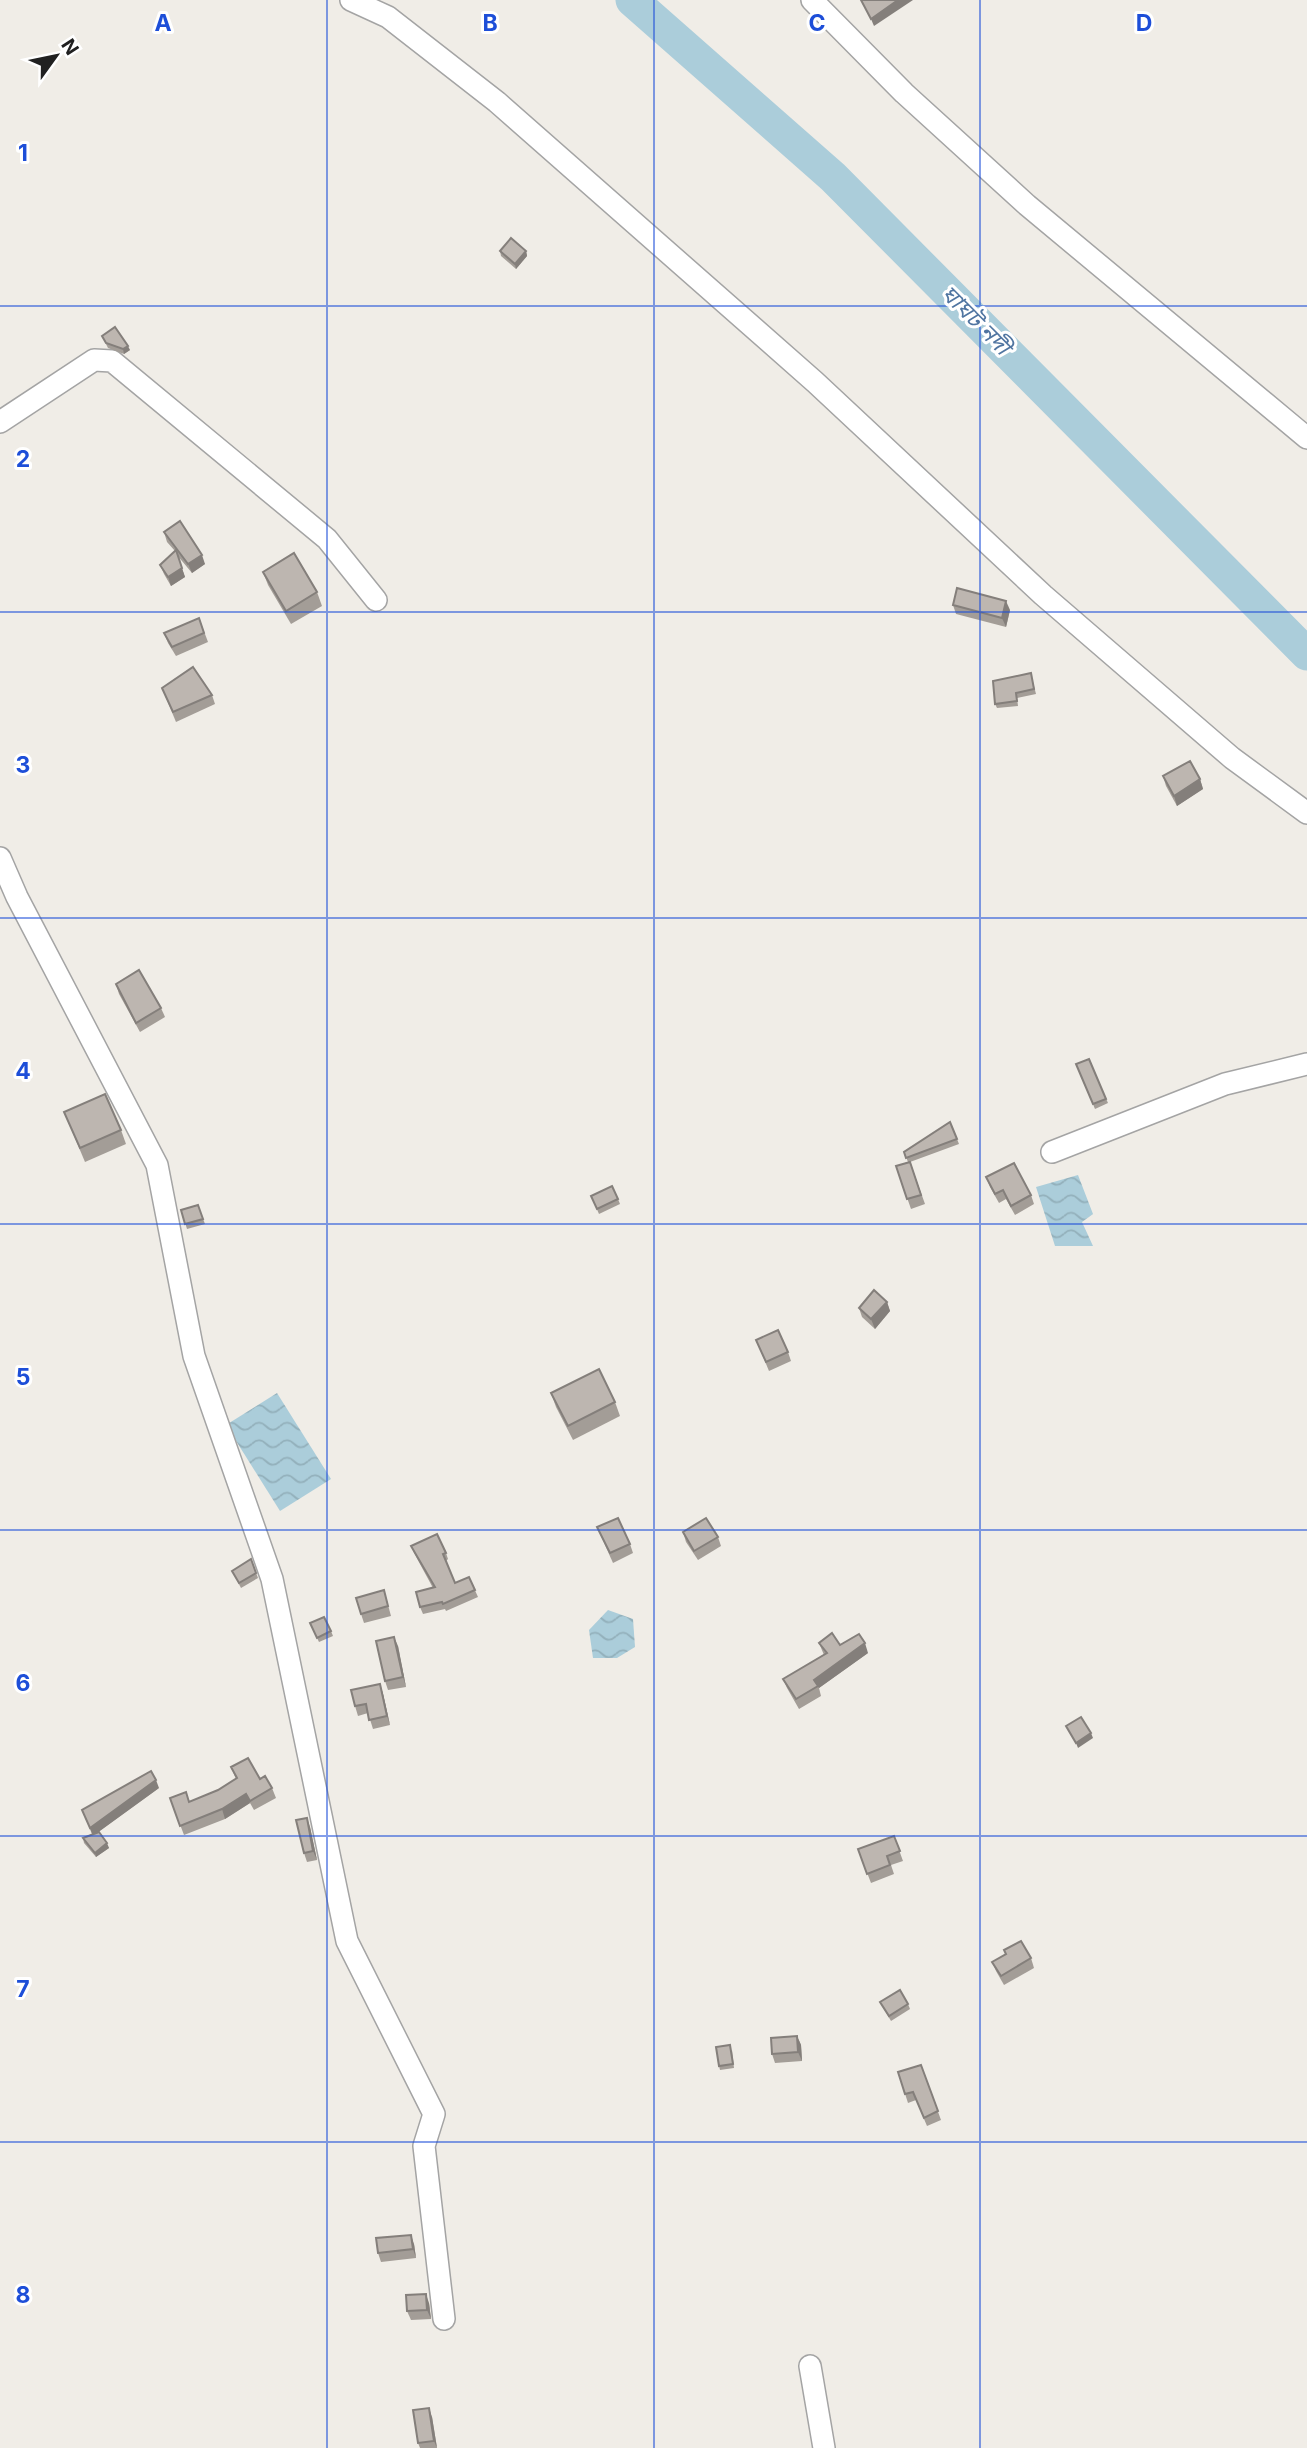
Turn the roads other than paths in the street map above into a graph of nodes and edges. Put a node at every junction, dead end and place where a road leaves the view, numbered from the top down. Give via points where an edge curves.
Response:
1 (351, 0) edge
2 (812, 0) edge
3 (0, 422) edge
4 (1307, 438) edge
5 (376, 600) dead end
6 (1307, 813) edge
7 (0, 858) edge
8 (1307, 1064) edge
9 (1052, 1152) dead end
10 (444, 2319) dead end
11 (810, 2366) dead end
12 (824, 2448) edge

1 - 6 street via 388,17 497,102 815,382 1043,595 1232,758
2 - 4 street via 904,93 1027,205
3 - 5 street via 94,360 112,361 327,539
7 - 10 street via 157,1165 194,1356 272,1579 347,1941 434,2114 424,2146
8 - 9 street via 1225,1084
11 - 12 street

